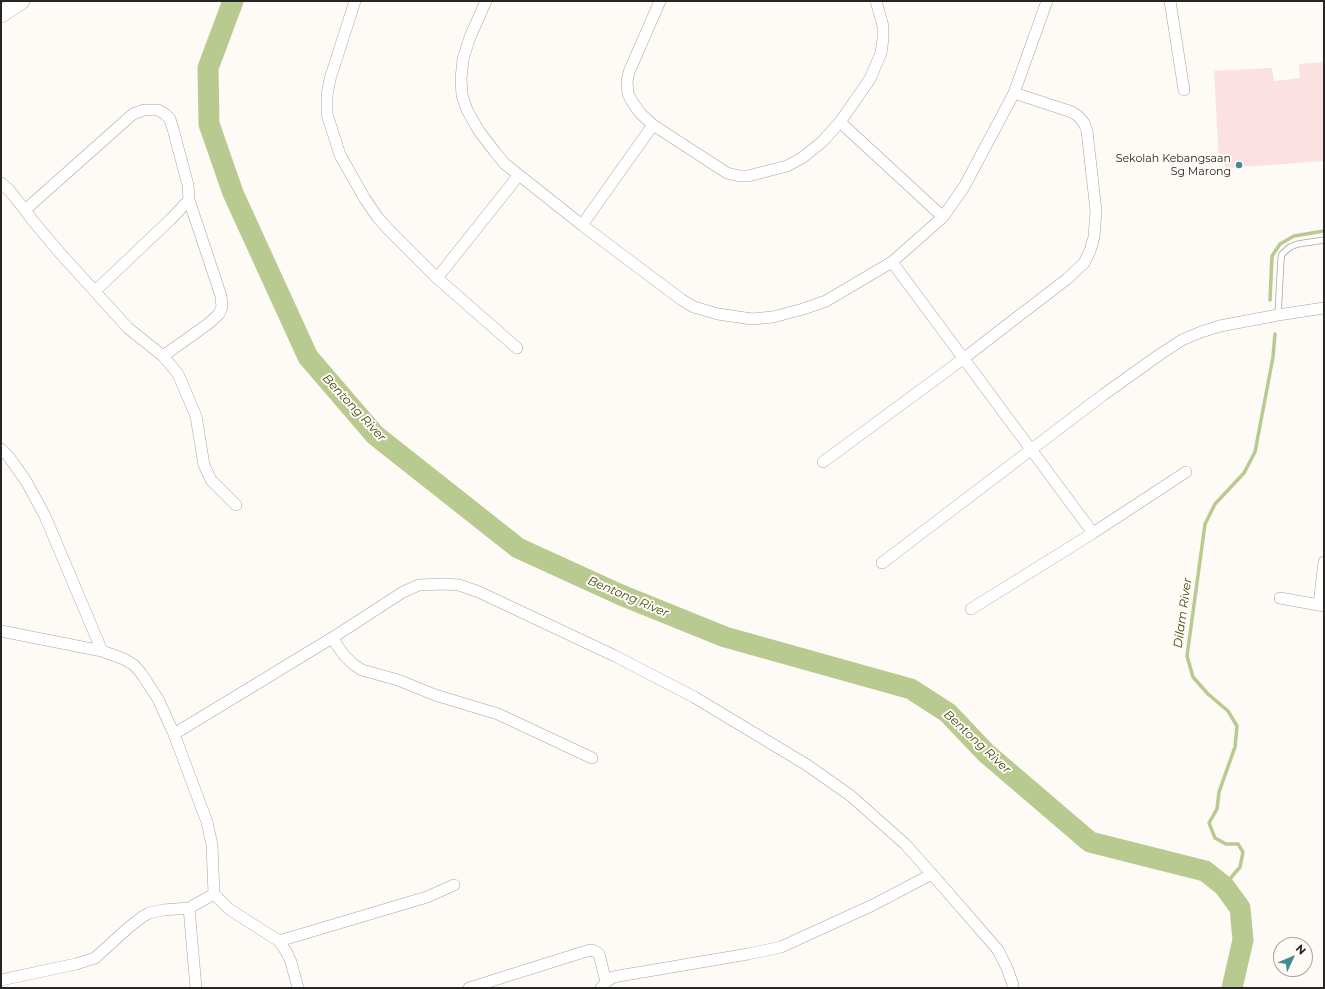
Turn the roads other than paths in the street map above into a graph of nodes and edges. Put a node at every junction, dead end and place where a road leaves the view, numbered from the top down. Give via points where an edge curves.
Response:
1 (21, 1) edge
2 (355, 1) edge
3 (486, 1) edge
4 (660, 1) edge
5 (876, 1) edge
6 (1047, 1) edge
7 (1170, 1) edge
8 (1, 14) edge
9 (1184, 90) dead end
10 (1014, 93) junction
11 (840, 122) junction
12 (653, 125) junction
13 (518, 175) junction
14 (1, 183) edge
15 (189, 200) junction
16 (25, 210) junction
17 (943, 217) junction
18 (582, 225) junction
19 (1324, 240) edge
20 (892, 262) junction
21 (437, 278) junction
22 (95, 291) junction
23 (1324, 308) edge
24 (1278, 315) junction
25 (517, 348) dead end
26 (164, 356) junction
27 (963, 360) junction
28 (1, 449) edge
29 (1031, 450) junction
30 (823, 462) dead end
31 (1186, 472) dead end
32 (236, 505) dead end
33 (1092, 533) junction
34 (1324, 562) edge
35 (882, 563) dead end
36 (1280, 598) dead end
37 (1322, 605) edge
38 (971, 608) dead end
39 (1, 631) edge
40 (332, 638) junction
41 (102, 651) junction
42 (174, 734) junction
43 (592, 758) dead end
44 (932, 874) junction
45 (454, 885) dead end
46 (214, 894) junction
47 (190, 908) junction
48 (279, 941) junction
49 (1, 980) edge
50 (604, 985) edge
51 (196, 988) edge
52 (298, 988) edge
53 (469, 988) edge
54 (1013, 988) edge

1 - 8 main road
2 - 21 street via 328,90 327,114 333,135 340,155 378,218
3 - 13 street via 463,59 462,95 479,131 505,164
4 - 12 street via 627,82 632,103
5 - 11 street via 883,26 881,53 870,78
6 - 10 street
7 - 9 street
10 - 17 street via 964,187
10 - 27 street via 1072,112 1084,123 1095,192 1094,237 1084,263 1076,271
11 - 12 street via 822,142 802,158 786,166 748,176 727,173
11 - 17 street
12 - 18 street
13 - 18 street
13 - 21 street
14 - 16 street
15 - 16 street via 188,185 170,120 158,110 144,110 133,114 122,123
15 - 22 street
15 - 26 street via 221,296 222,307 219,314 208,324
16 - 22 street
17 - 20 street
18 - 20 street via 694,307 752,319 781,315 826,301
19 - 24 lane via 1298,244 1282,254
20 - 27 street
21 - 25 street
22 - 26 street via 128,328
23 - 24 street
24 - 29 street via 1220,326 1182,340 1103,395
26 - 32 street via 178,374 196,416 204,465 211,480
27 - 29 street
27 - 30 street
28 - 41 street via 26,481 45,516
29 - 33 street
29 - 35 street
31 - 33 street
33 - 38 street
34 - 37 street
36 - 37 street
39 - 41 street
40 - 42 street
40 - 43 street via 344,655 362,670 498,714
40 - 44 street via 403,592 419,585 444,584 479,592 615,656 694,697 807,765 851,796 905,844
41 - 42 street via 134,665 158,699
42 - 46 street via 210,834
44 - 50 street via 781,947 614,977
44 - 54 street via 998,950
45 - 48 street via 427,897
46 - 47 street
46 - 48 street via 229,909
47 - 49 street via 150,913 133,924 95,958
47 - 51 street
48 - 52 street via 289,958
50 - 53 street via 599,954 590,950

